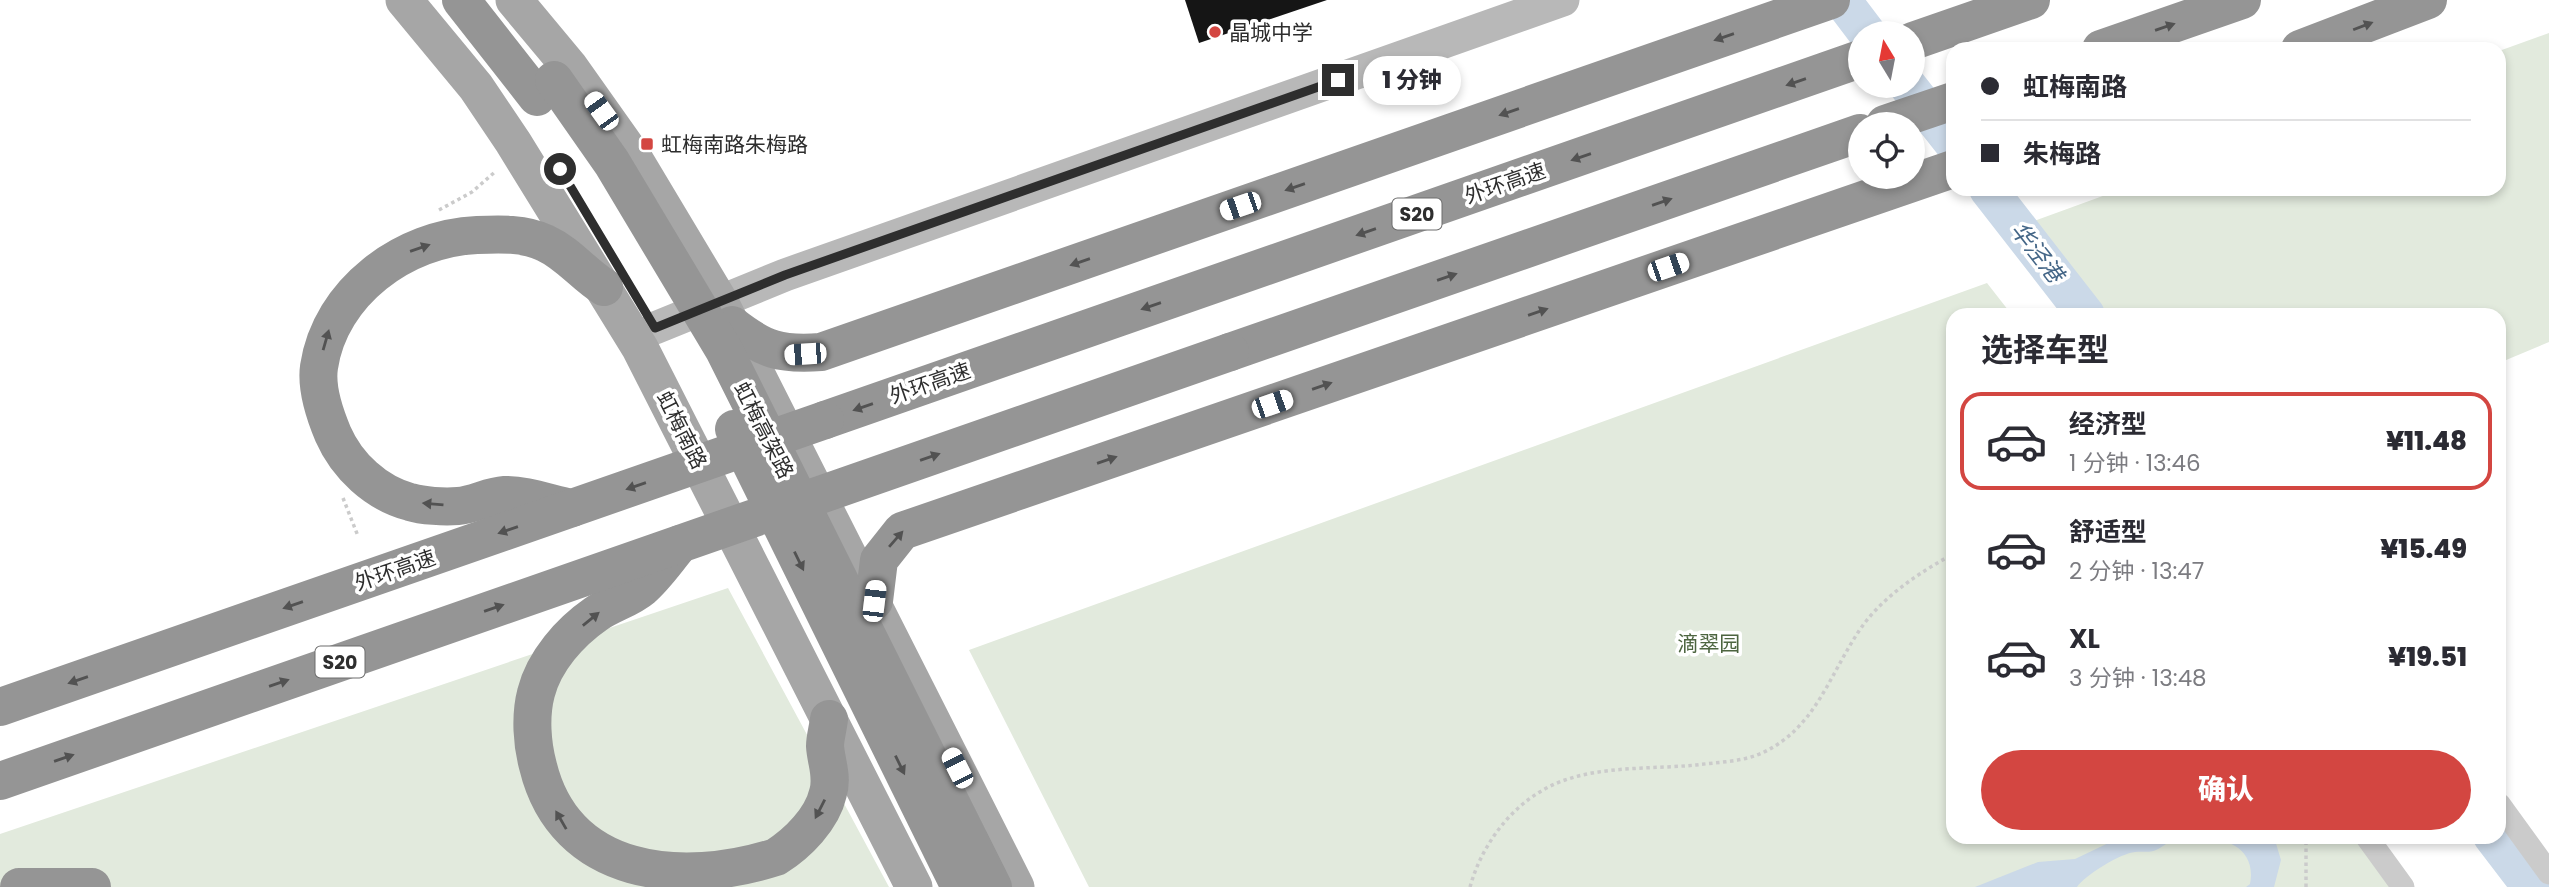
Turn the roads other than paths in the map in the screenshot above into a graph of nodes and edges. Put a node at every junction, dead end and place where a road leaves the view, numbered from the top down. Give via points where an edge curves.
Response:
1 (404, 0) edge
2 (430, 0) edge
3 (461, 0) edge
4 (489, 0) edge
5 (514, 0) edge
6 (1563, 0) edge
7 (1831, 0) edge
8 (2031, 0) edge
9 (2242, 0) edge
10 (2428, 0) edge
11 (1925, 37) edge
12 (2121, 42) edge
13 (2318, 42) edge
14 (1848, 64) edge
15 (1946, 102) edge
16 (1919, 112) edge
17 (1848, 137) edge
18 (1946, 172) edge
19 (604, 287) junction
20 (726, 313) junction
21 (655, 328) junction
22 (572, 508) junction
23 (680, 544) junction
24 (874, 601) junction
25 (0, 707) edge
26 (829, 719) junction
27 (0, 780) edge
28 (2506, 814) edge
29 (2372, 844) edge
30 (2549, 873) edge
31 (705, 886) edge
32 (19, 887) edge
33 (92, 887) edge
34 (914, 887) edge
35 (928, 887) edge
36 (960, 887) edge
37 (993, 887) edge
38 (1016, 887) edge
39 (2403, 887) edge

1 - 19 main road, 虹梅南路 via 476,87
2 - 21 main road, 虹梅南路 via 560,169
3 -> 36 highway, 虹梅高架路, bridge via 588,170 702,363
4 - 37 highway, 虹梅高架路, bridge via 589,128 724,350
5 - 20 main road via 569,66 632,156
6 - 20 street via 785,275
7 -> 20 highway via 821,352 789,355 758,345
8 - 11 highway
12 -> 9 highway
13 -> 10 highway
14 -> 22 highway, 外环高速 / S20, bridge
15 - 16 highway
23 -> 17 highway, S20, bridge
24 -> 18 highway via 878,560 902,531
22 -> 19 highway via 505,495 457,506 410,503 368,482 340,450 324,412 318,369 331,324 362,284 410,250 458,236 508,234 544,242
19 - 26 main road, 虹梅南路 via 640,348
20 - 21 street
20 - 24 main road
21 - 35 main road, 虹梅南路
22 -> 25 highway, 外环高速 / S20, bridge
27 -> 23 highway, S20, bridge
31 -> 23 highway via 649,883 605,864 567,830 543,789 532,743 536,692 558,648 595,615 642,588
24 - 38 main road
26 -> 31 highway via 825,746 831,767 828,793 816,819 792,847 750,874
26 - 34 main road, 虹梅南路
28 - 30 street
29 - 39 street
32 - 33 highway

